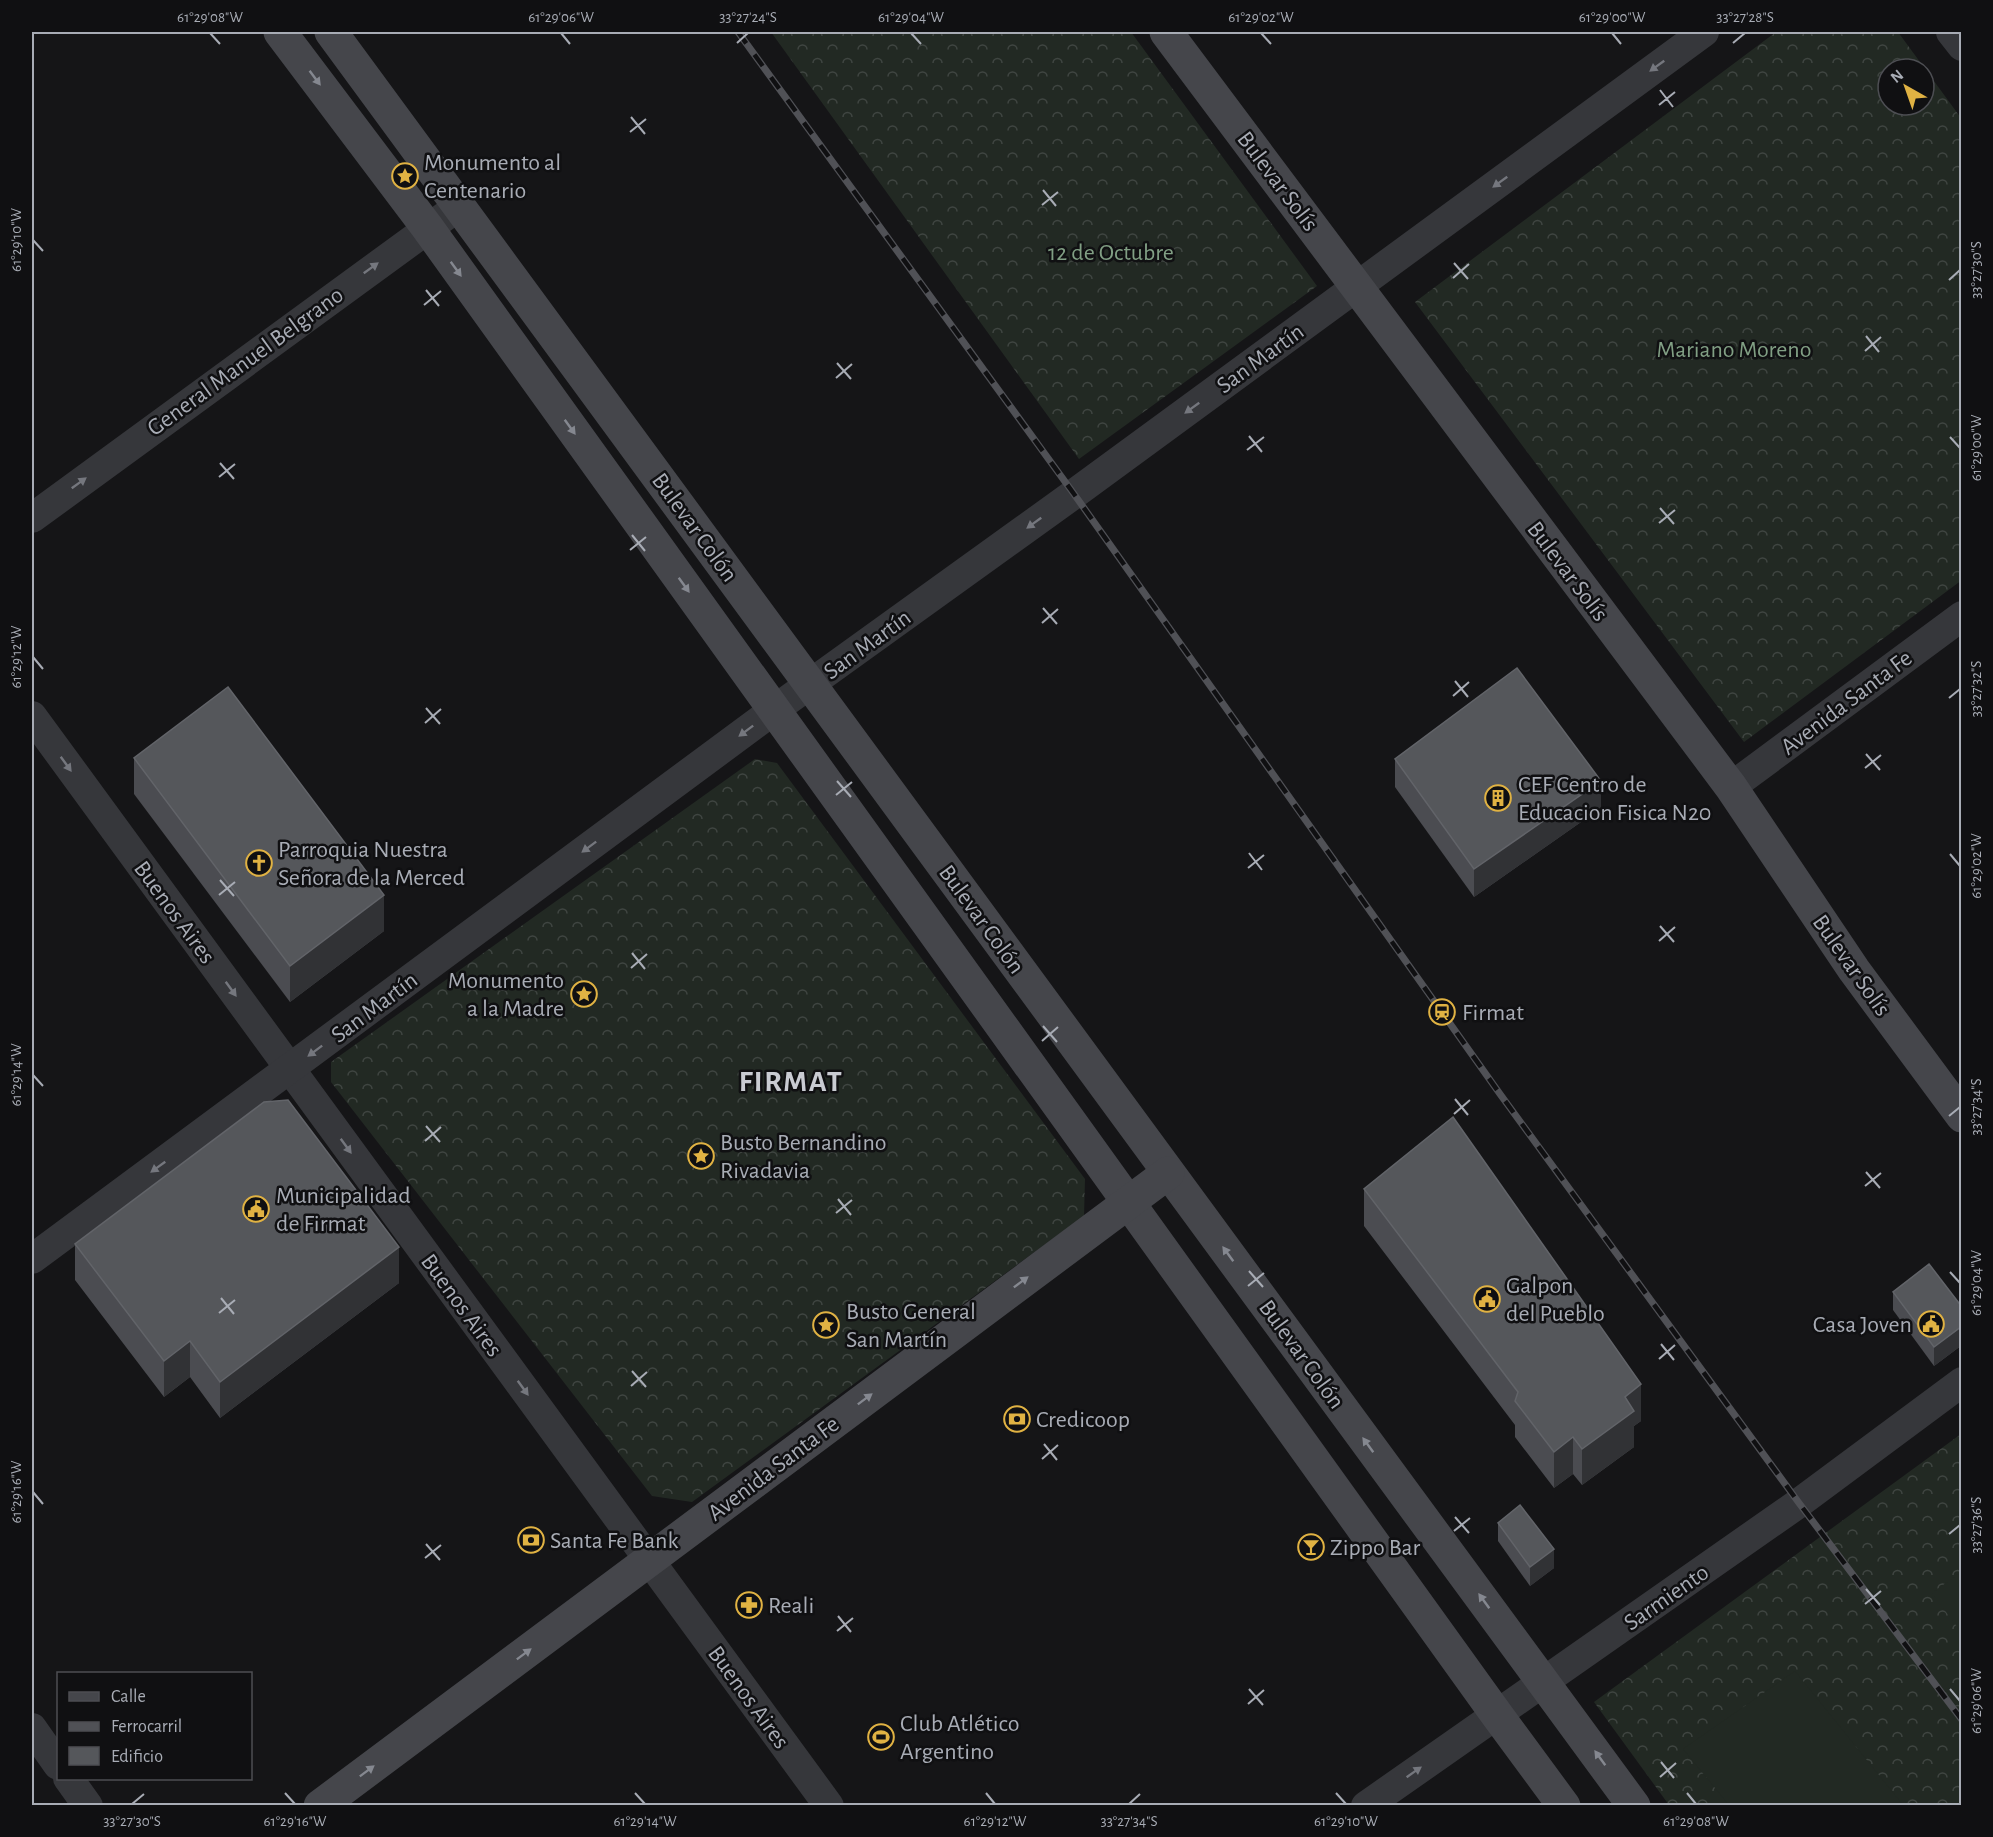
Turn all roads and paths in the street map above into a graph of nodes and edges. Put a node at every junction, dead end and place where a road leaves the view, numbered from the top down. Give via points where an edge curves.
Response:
1 (280, 32) edge
2 (331, 32) edge
3 (1166, 32) edge
4 (1704, 32) edge
5 (1951, 32) edge
6 (1962, 46) edge
7 (459, 206) junction
8 (427, 227) junction
9 (1358, 287) junction
10 (32, 518) edge
11 (1962, 616) edge
12 (810, 685) junction
13 (774, 710) junction
14 (32, 716) edge
15 (1731, 787) junction
16 (290, 1070) junction
17 (1962, 1116) edge
18 (1168, 1173) junction
19 (1128, 1202) junction
20 (32, 1259) edge
21 (1962, 1382) edge
22 (649, 1561) junction
23 (1544, 1683) junction
24 (1497, 1715) junction
25 (32, 1728) edge
26 (57, 1764) edge
27 (69, 1780) edge
28 (88, 1806) edge
29 (320, 1806) edge
30 (829, 1806) edge
31 (1366, 1806) edge
32 (1564, 1806) edge
33 (1634, 1806) edge

1 -> 8 main road, Bulevar Colón
2 - 7 main road, Bulevar Colón
3 - 9 main road, Bulevar Solís
4 -> 9 street, San Martín
5 - 6 street
7 - 8 street, General Manuel Belgrano
7 - 12 main road, Bulevar Colón
10 -> 8 street, General Manuel Belgrano
8 -> 13 main road, Bulevar Colón
9 -> 12 street, San Martín
9 - 15 main road, Bulevar Solís
11 - 15 street, Avenida Santa Fe
12 - 13 street, San Martín
12 - 18 main road, Bulevar Colón
13 -> 16 street, San Martín
13 - 19 main road, Bulevar Colón
14 -> 16 street, Buenos Aires
15 - 17 main road, Bulevar Solís via 1854,970
16 -> 20 street, San Martín
16 -> 22 street, Buenos Aires
18 - 19 main road, Avenida Santa Fe
23 -> 18 main road, Bulevar Colón
22 -> 19 main road, Avenida Santa Fe
19 - 24 main road, Bulevar Colón
21 - 23 street, Sarmiento
29 -> 22 main road, Avenida Santa Fe
22 - 30 street, Buenos Aires
23 - 24 street, Sarmiento
33 -> 23 main road, Bulevar Colón
31 -> 24 street, Sarmiento
24 - 32 main road, Bulevar Colón
25 - 26 street
27 - 28 street

